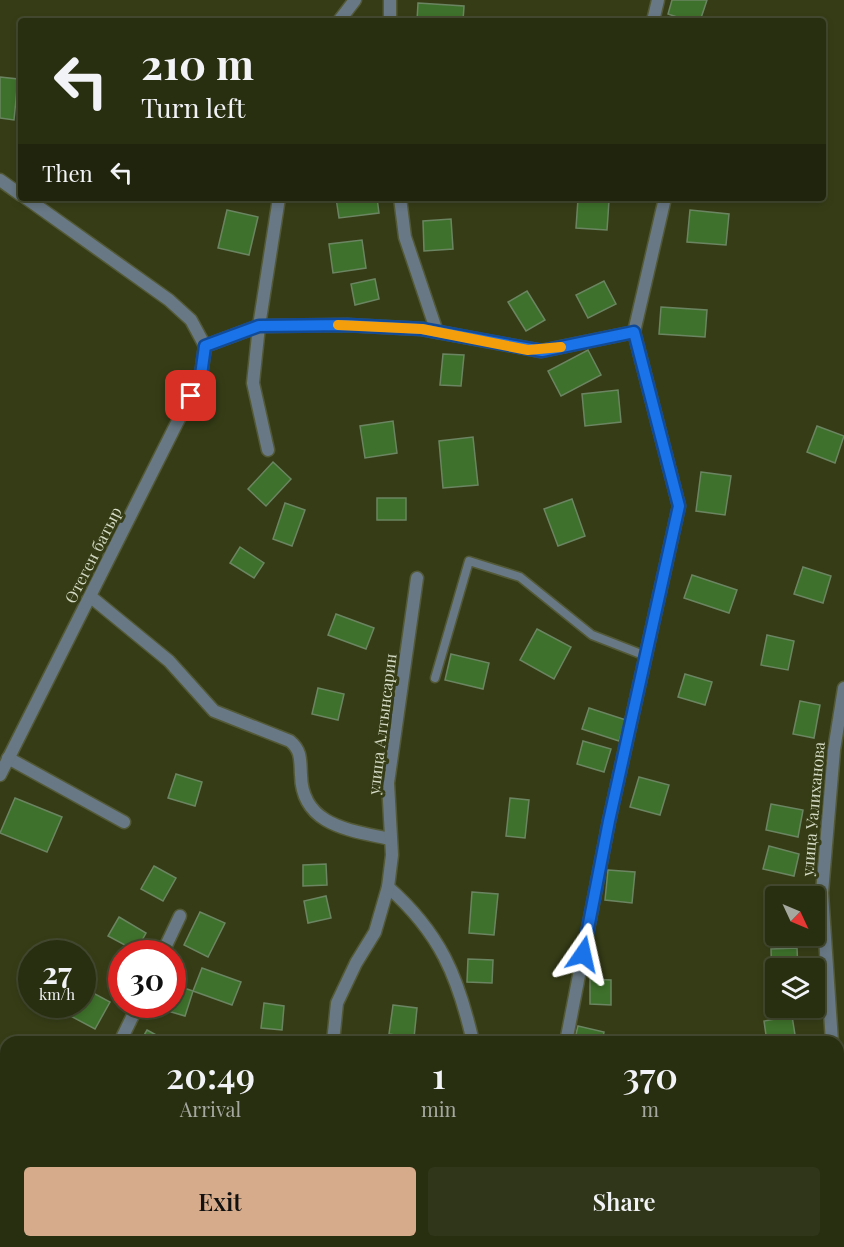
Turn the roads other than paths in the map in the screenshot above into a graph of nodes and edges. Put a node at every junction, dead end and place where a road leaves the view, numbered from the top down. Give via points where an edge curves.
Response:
1 (355, 0) edge
2 (390, 0) edge
3 (658, 0) edge
4 (341, 18) edge
5 (390, 18) edge
6 (654, 18) edge
7 (0, 180) edge
8 (18, 193) edge
9 (30, 201) edge
10 (279, 201) edge
11 (400, 201) edge
12 (664, 201) edge
13 (259, 326) junction
14 (437, 332) junction
15 (634, 332) junction
16 (205, 346) junction
17 (268, 450) dead end
18 (417, 578) dead end
19 (91, 597) junction
20 (646, 656) junction
21 (435, 678) dead end
22 (844, 688) edge
23 (8, 758) junction
24 (0, 775) edge
25 (124, 822) dead end
26 (390, 839) junction
27 (388, 887) junction
28 (180, 916) dead end
29 (169, 940) edge
30 (132, 1018) edge
31 (123, 1036) edge
32 (334, 1036) edge
33 (472, 1036) edge
34 (567, 1036) edge
35 (832, 1036) edge

1 - 4 street
2 - 5 street
3 - 6 street
7 - 8 street
9 - 16 street via 169,300 191,320
10 - 13 street
11 - 14 street via 405,237
12 - 15 street
13 - 14 street via 347,325
13 - 16 street
13 - 17 street via 253,383
14 - 15 street via 542,351
15 - 20 street via 679,506
16 - 19 street, Өтеген батыр via 201,375
18 - 26 street, улица Алтынсарин via 388,783
19 - 23 street, Өтеген батыр
19 - 26 street via 169,661 214,711 297,747 301,792 326,822
20 - 21 lane via 592,634 520,577 469,561
20 - 34 street
22 - 35 street, улица Уалиханова via 834,750 822,893
23 - 24 street, Өтеген батыр
23 - 25 street
26 - 27 street, улица Алтынсарин
27 - 32 street, улица Алтынсарин via 375,932 337,1002
27 - 33 street via 429,930 452,968
28 - 29 street
30 - 31 street

